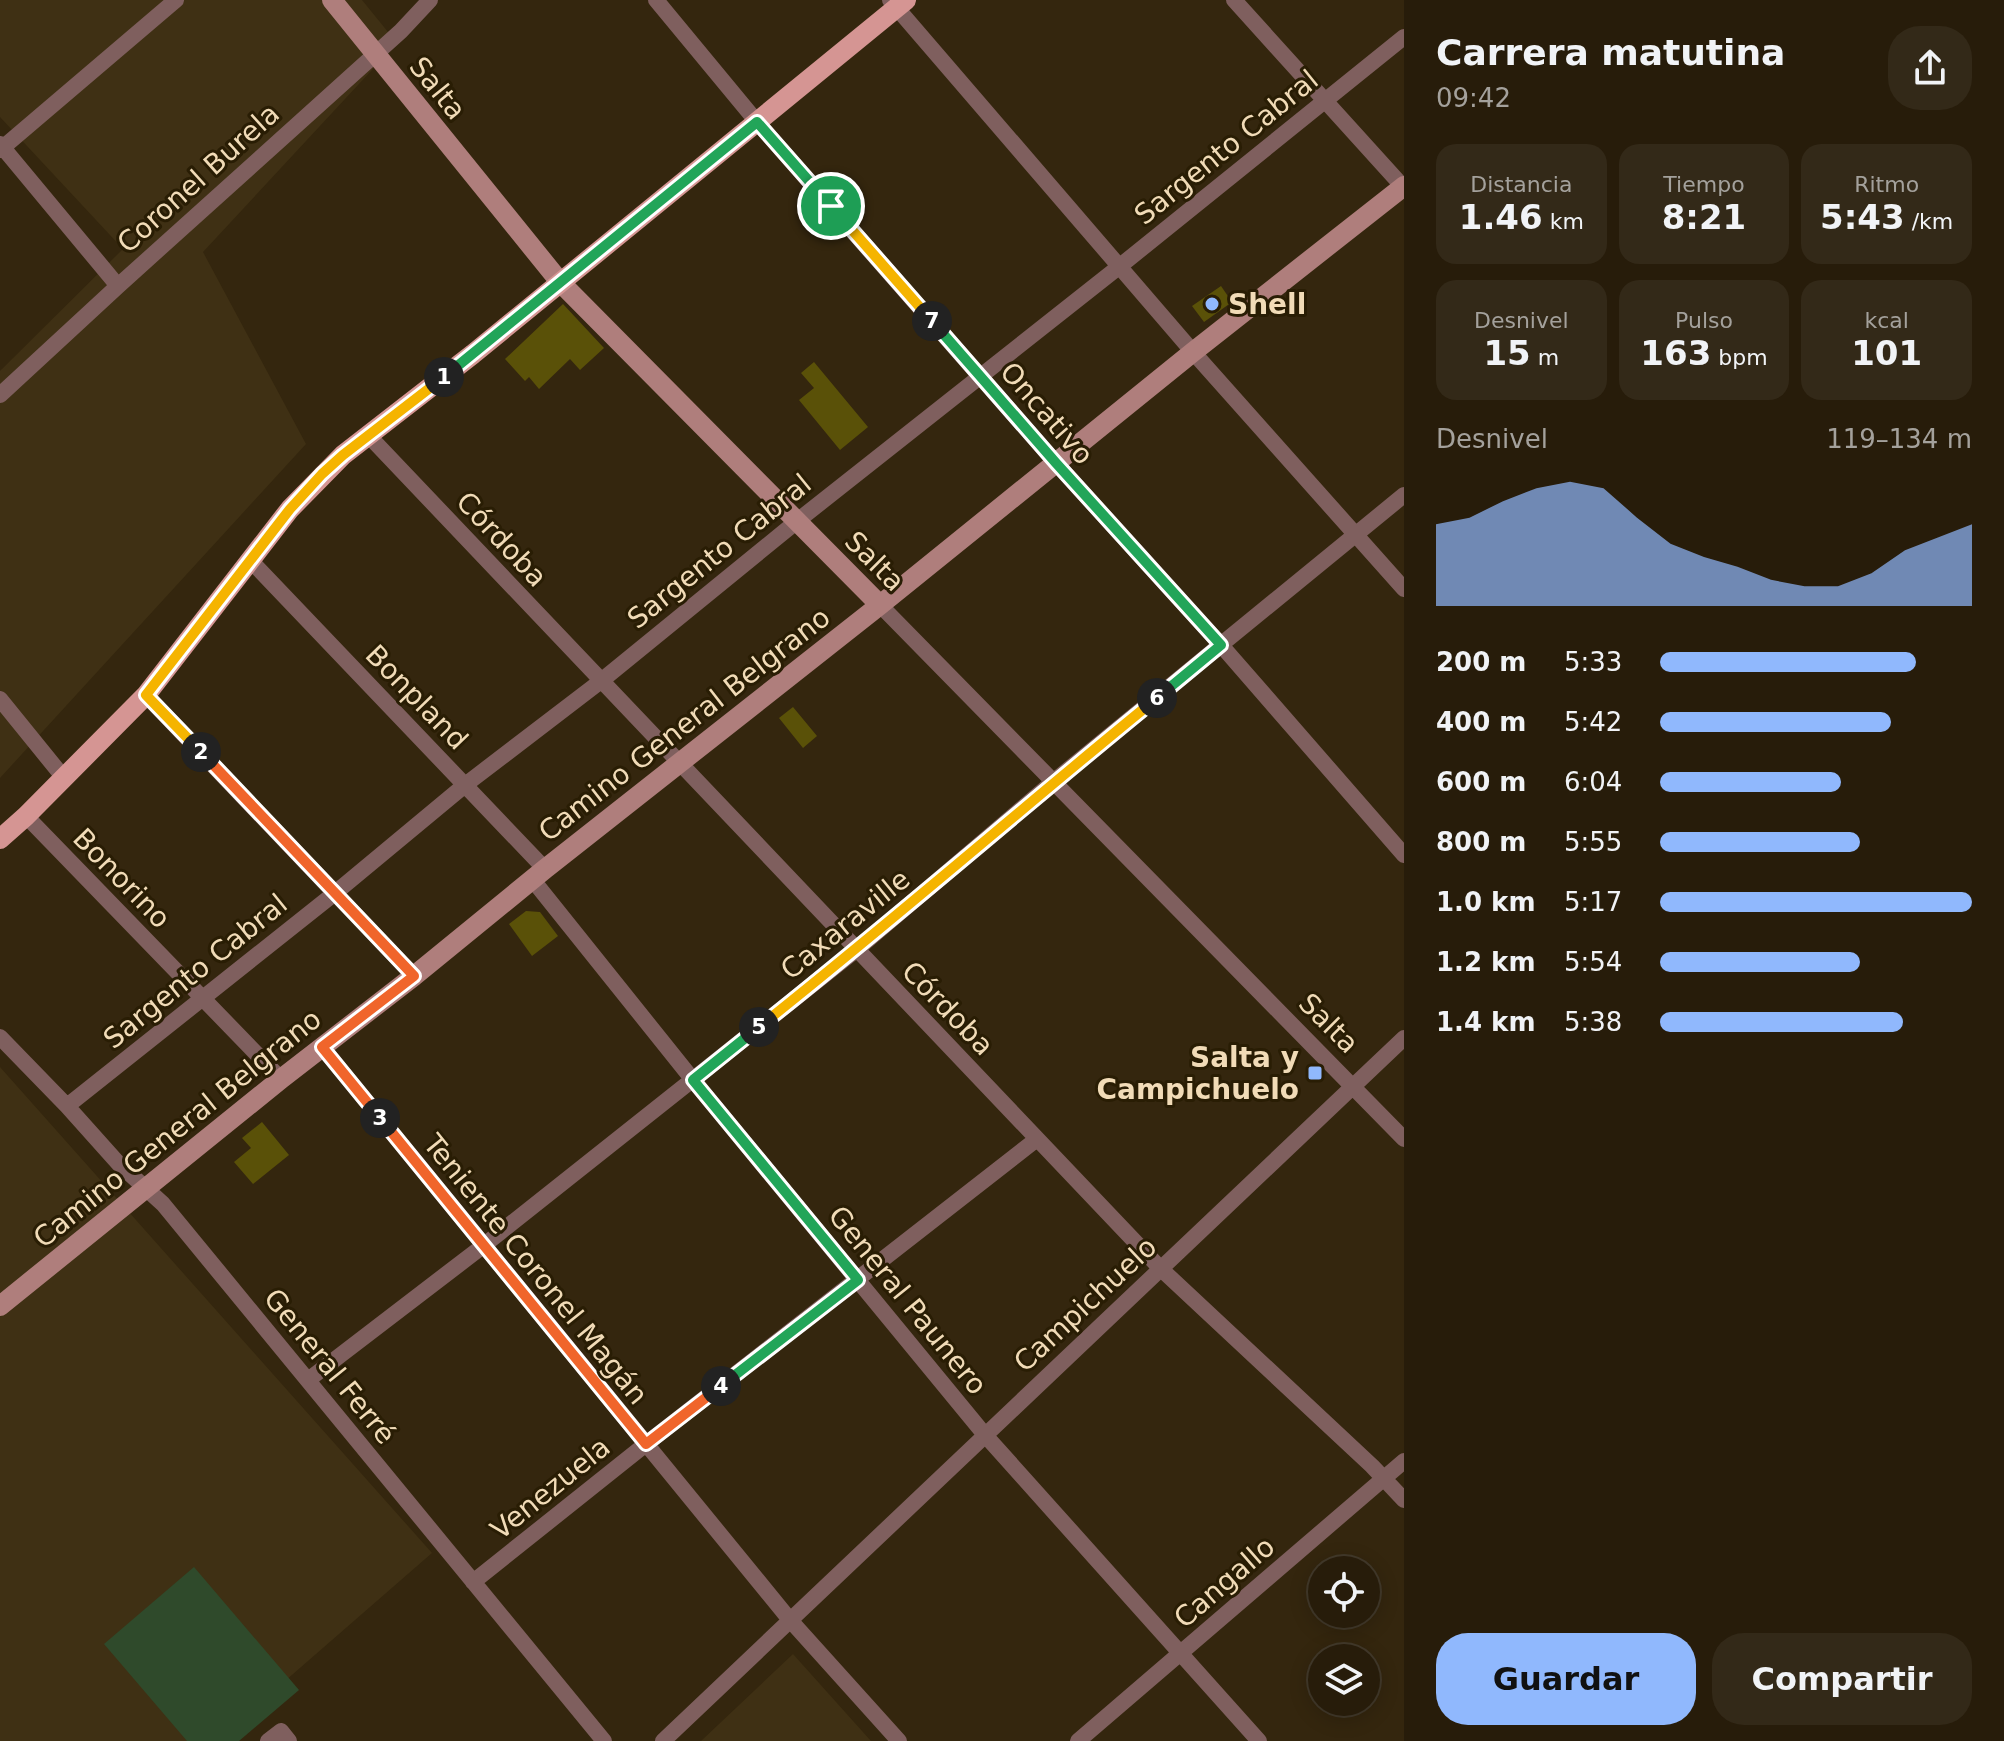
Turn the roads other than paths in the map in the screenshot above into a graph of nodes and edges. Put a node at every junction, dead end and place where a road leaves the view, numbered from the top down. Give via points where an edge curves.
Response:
1 (176, 0) edge
2 (332, 0) edge
3 (430, 0) edge
4 (656, 0) edge
5 (1234, 0) edge
6 (897, 3) edge
7 (1404, 37) edge
8 (374, 54) junction
9 (1325, 102) junction
10 (757, 122) junction
11 (1, 147) edge
12 (1404, 187) edge
13 (1120, 266) junction
14 (560, 282) junction
15 (118, 286) junction
16 (1193, 352) junction
17 (980, 375) junction
18 (0, 395) edge
19 (368, 435) junction
20 (1056, 463) junction
21 (1404, 495) edge
22 (796, 522) junction
23 (1355, 534) junction
24 (251, 561) junction
25 (1404, 589) edge
26 (880, 605) junction
27 (1221, 645) junction
28 (601, 681) junction
29 (146, 695) junction
30 (0, 699) edge
31 (679, 763) junction
32 (64, 778) junction
33 (1053, 782) junction
34 (465, 785) junction
35 (26, 816) junction
36 (0, 839) edge
37 (1404, 855) edge
38 (538, 874) junction
39 (335, 893) junction
40 (856, 950) junction
41 (414, 976) junction
42 (202, 999) junction
43 (0, 1037) edge
44 (1404, 1038) edge
45 (322, 1047) junction
46 (281, 1079) junction
47 (693, 1080) junction
48 (1352, 1087) junction
49 (67, 1106) junction
50 (1037, 1139) junction
51 (1404, 1139) edge
52 (146, 1189) junction
53 (483, 1246) junction
54 (1161, 1269) junction
55 (858, 1280) junction
56 (0, 1306) edge
57 (308, 1380) junction
58 (985, 1435) junction
59 (646, 1444) junction
60 (1404, 1461) edge
61 (1384, 1478) junction
62 (1404, 1500) edge
63 (473, 1582) junction
64 (790, 1620) junction
65 (1180, 1653) junction
66 (604, 1741) edge
67 (663, 1741) edge
68 (899, 1741) edge
69 (1078, 1741) edge
70 (1259, 1741) edge

1 - 11 street
2 - 8 street, Salta
3 - 8 street, Coronel Burela
4 - 10 street, Oncativo
5 - 9 street
6 - 10 main road
6 - 13 street
7 - 9 street, Sargento Cabral
8 - 14 street, Salta
8 - 15 street, Coronel Burela
9 - 12 street
9 - 13 street, Sargento Cabral
10 - 14 main road
10 - 17 street, Oncativo
11 - 15 street
12 - 16 street, Camino General Belgrano
13 - 16 street
13 - 17 street, Sargento Cabral
14 - 19 main road
14 - 22 street, Salta
15 - 18 street, Coronel Burela
16 - 20 street, Camino General Belgrano
16 - 23 street
17 - 20 street, Oncativo
17 - 22 street, Sargento Cabral
19 - 24 main road via 322,474
19 - 28 street, Córdoba
20 - 26 street, Camino General Belgrano
20 - 27 street, Oncativo
21 - 23 street, Caxaraville
22 - 26 street, Salta
22 - 28 street, Sargento Cabral
23 - 25 street
23 - 27 street, Caxaraville
24 - 29 main road
24 - 34 street, Bonpland
26 - 31 street, Camino General Belgrano
26 - 33 street, Salta
27 - 33 street, Caxaraville
27 - 37 street, Oncativo
28 - 31 street, Córdoba
28 - 34 street, Sargento Cabral
29 - 32 main road
29 - 39 street
30 - 32 street
31 - 38 street, Camino General Belgrano
31 - 40 street, Córdoba
32 - 35 main road
33 - 40 street, Caxaraville
33 - 48 street, Salta
34 - 38 street, Bonpland
34 - 39 street, Sargento Cabral
35 - 36 main road
35 - 42 street, Bonorino
38 - 41 street, Camino General Belgrano
38 - 47 street, General Paunero
39 - 41 street
39 - 42 street, Sargento Cabral
40 - 47 street, Caxaraville
40 - 50 street, Córdoba
41 - 45 street, Camino General Belgrano
42 - 46 street, Bonorino
42 - 49 street, Sargento Cabral
43 - 49 street, General Ferré
44 - 48 street, Campichuelo
45 - 46 street, Camino General Belgrano
45 - 53 street, Teniente Coronel Magán
46 - 52 street, Camino General Belgrano
47 - 53 street, Caxaraville
47 - 55 street, General Paunero
48 - 51 street, Salta
48 - 54 street, Campichuelo
49 - 52 street, General Ferré
50 - 54 street, Córdoba
50 - 55 street, Venezuela
52 - 56 street, Camino General Belgrano
52 - 57 street, General Ferré
53 - 57 street, Caxaraville
53 - 59 street, Teniente Coronel Magán
54 - 58 street, Campichuelo
54 - 61 street, Córdoba
55 - 58 street, General Paunero
55 - 59 street, Venezuela
57 - 63 street, General Ferré
58 - 64 street, Campichuelo
58 - 65 street, General Paunero
59 - 63 street, Venezuela
59 - 64 street, Teniente Coronel Magán
60 - 61 street, Cangallo
61 - 62 street, Córdoba
61 - 65 street, Cangallo
63 - 66 street, General Ferré
64 - 67 street, Campichuelo
64 - 68 street, Teniente Coronel Magán
65 - 69 street, Cangallo
65 - 70 street, General Paunero

